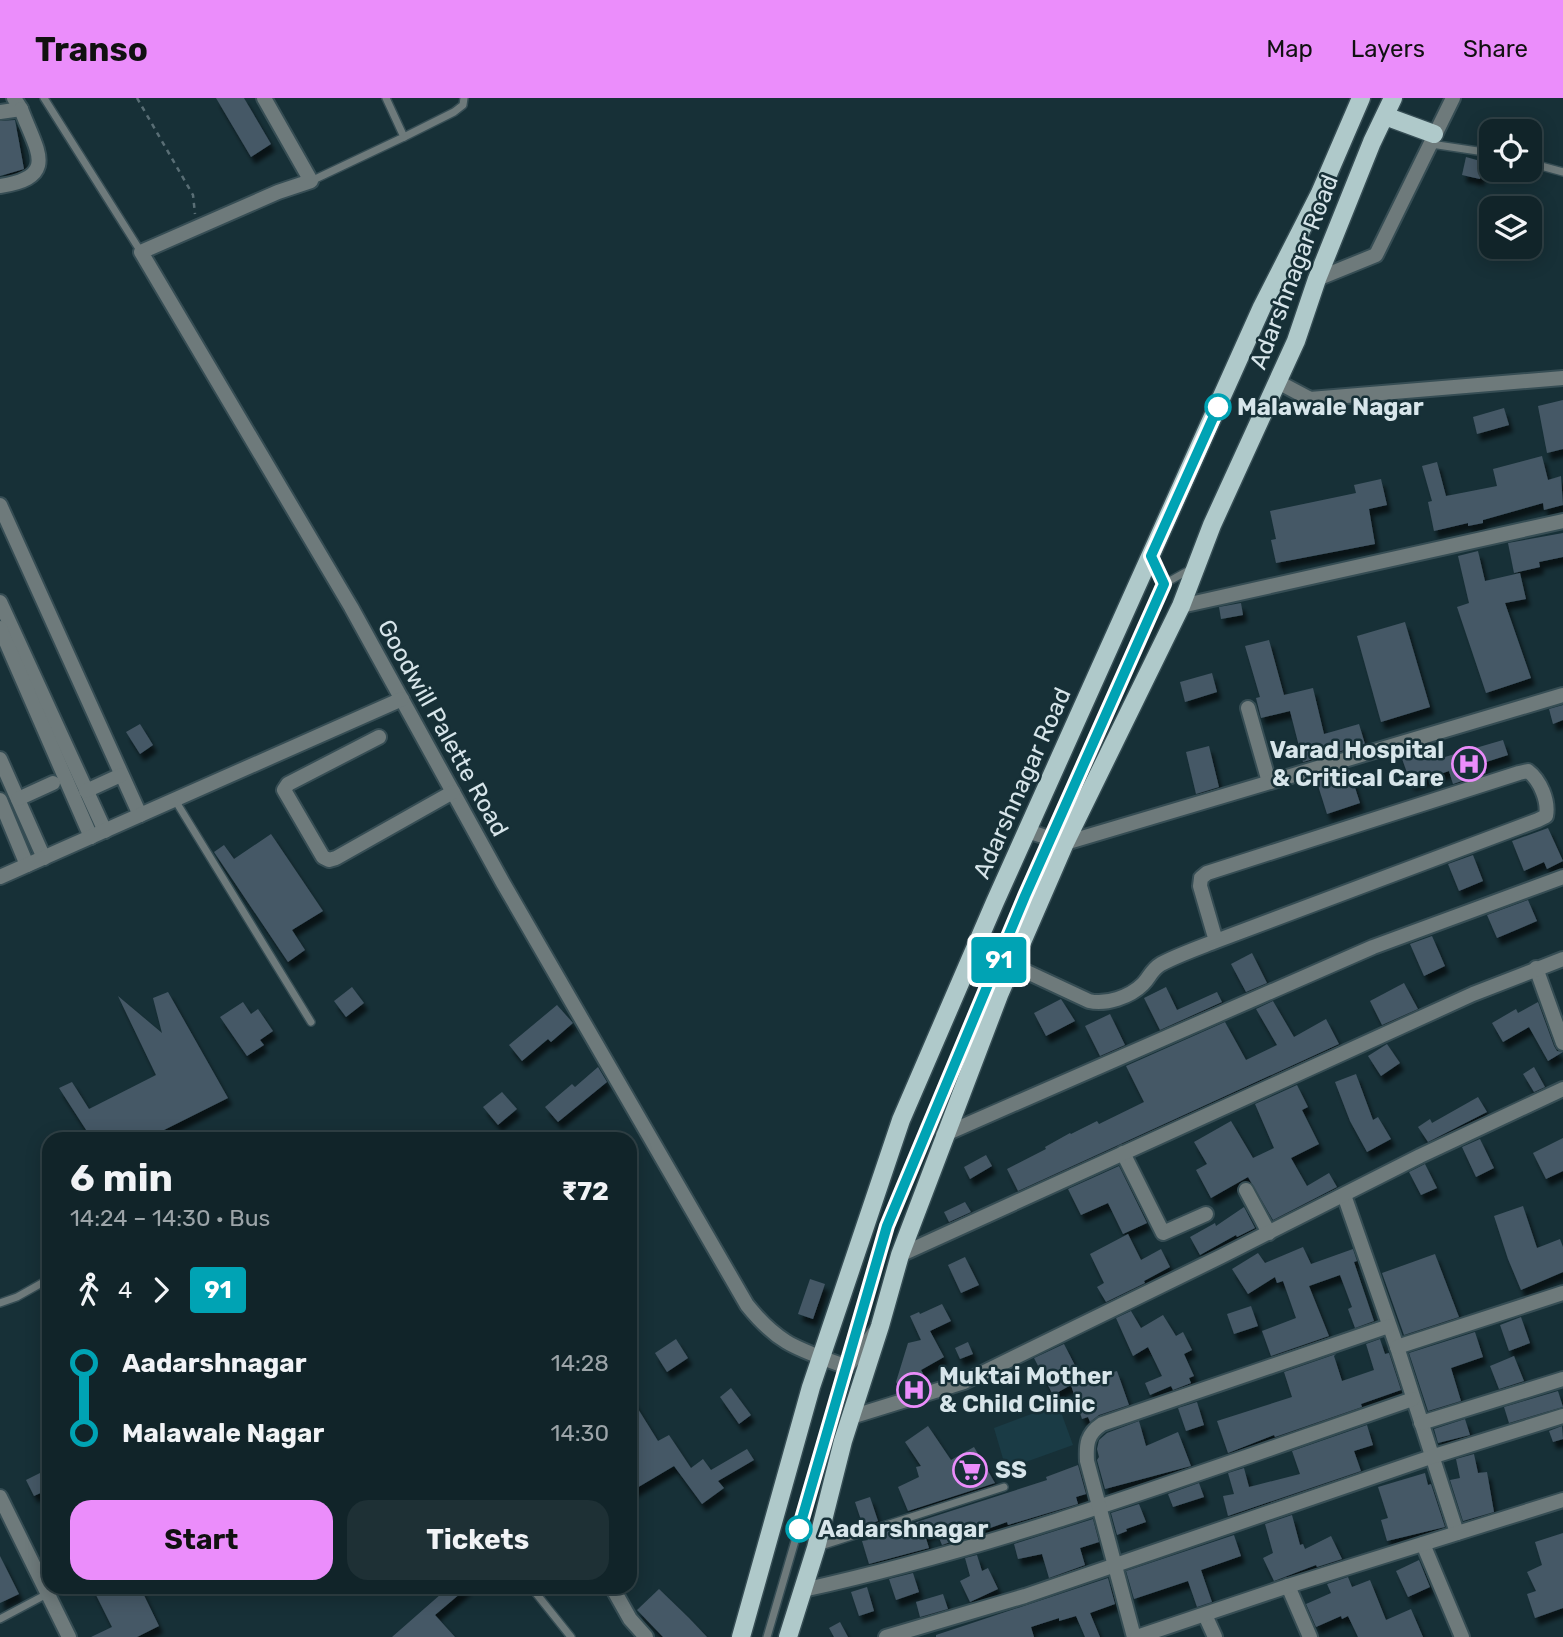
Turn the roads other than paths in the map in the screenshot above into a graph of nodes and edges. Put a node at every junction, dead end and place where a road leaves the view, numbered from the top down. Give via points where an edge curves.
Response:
1 (44, 98) edge
2 (264, 98) edge
3 (386, 98) edge
4 (464, 98) edge
5 (1361, 98) edge
6 (1393, 98) edge
7 (1453, 98) edge
8 (18, 104) edge
9 (0, 112) edge
10 (1385, 116) junction
11 (404, 137) junction
12 (1432, 139) junction
13 (1479, 150) edge
14 (1542, 166) edge
15 (1563, 172) edge
16 (311, 181) junction
17 (0, 186) edge
18 (141, 252) junction
19 (1317, 279) junction
20 (1563, 378) edge
21 (1278, 382) junction
22 (0, 505) edge
23 (1563, 521) edge
24 (1151, 556) junction
25 (1197, 566) junction
26 (1164, 584) junction
27 (0, 603) edge
28 (1181, 606) junction
29 (0, 628) edge
30 (1563, 695) edge
31 (402, 699) junction
32 (1248, 708) dead end
33 (379, 737) dead end
34 (0, 759) edge
35 (121, 775) junction
36 (1269, 782) junction
37 (53, 783) dead end
38 (86, 791) junction
39 (453, 792) junction
40 (18, 799) junction
41 (0, 800) edge
42 (175, 800) junction
43 (140, 815) junction
44 (1027, 831) junction
45 (98, 834) junction
46 (1058, 841) junction
47 (44, 858) junction
48 (27, 865) junction
49 (0, 877) edge
50 (1563, 877) edge
51 (1216, 941) junction
52 (1563, 959) edge
53 (1012, 965) junction
54 (1536, 968) junction
55 (311, 1022) dead end
56 (1562, 1039) edge
57 (1563, 1089) edge
58 (943, 1135) junction
59 (1123, 1153) junction
60 (1245, 1190) dead end
61 (1344, 1195) junction
62 (1206, 1214) dead end
63 (1269, 1233) junction
64 (900, 1255) junction
65 (42, 1283) edge
66 (1563, 1293) edge
67 (0, 1303) edge
68 (880, 1326) junction
69 (1389, 1326) junction
70 (1397, 1347) junction
71 (822, 1358) junction
72 (846, 1367) junction
73 (1563, 1379) edge
74 (1413, 1399) junction
75 (1563, 1416) edge
76 (851, 1417) junction
77 (1421, 1423) junction
78 (1431, 1457) junction
79 (1004, 1487) dead end
80 (0, 1497) edge
81 (1563, 1500) edge
82 (1099, 1506) junction
83 (4, 1516) edge
84 (1457, 1533) junction
85 (1423, 1544) junction
86 (816, 1548) junction
87 (1115, 1566) junction
88 (42, 1585) edge
89 (1288, 1586) junction
90 (803, 1590) junction
91 (47, 1594) joint
92 (537, 1594) edge
93 (616, 1594) edge
94 (1205, 1615) junction
95 (0, 1619) edge
96 (69, 1637) edge
97 (571, 1637) edge
98 (646, 1637) edge
99 (741, 1637) edge
100 (767, 1637) edge
101 (788, 1637) edge
102 (886, 1637) edge
103 (1135, 1637) edge
104 (1215, 1637) edge
105 (1310, 1637) edge
106 (1462, 1637) edge

1 - 18 lane
2 - 16 street
3 - 11 lane
4 - 11 lane via 454,112
5 - 24 main road, Adarshnagar Road
6 - 10 main road, Adarshnagar Road
7 - 12 street
8 - 9 street
8 - 17 street via 40,160 32,178
10 - 12 main road
10 - 19 main road, Adarshnagar Road
11 - 16 lane
12 - 13 lane
12 - 19 street via 1376,255
14 - 15 lane
16 - 18 street
18 - 31 street, Goodwill Palette Road
19 - 21 main road, Adarshnagar Road
20 - 21 street via 1310,399
21 - 25 main road, Adarshnagar Road
22 - 35 street
23 - 28 street
24 - 26 lane
24 - 44 main road, Adarshnagar Road
25 - 26 lane
25 - 28 main road, Adarshnagar Road
26 - 46 lane
27 - 38 street
28 - 46 main road, Adarshnagar Road
29 - 45 street
30 - 36 street
31 - 39 street, Goodwill Palette Road
31 - 42 street
32 - 36 street
33 - 39 street via 284,790 323,857 336,858
34 - 40 street
35 - 38 street
35 - 43 street
36 - 46 street
37 - 40 street
38 - 45 street
39 - 71 street, Goodwill Palette Road via 747,1305 774,1336
40 - 47 street
41 - 48 street
42 - 43 street
42 - 55 lane
43 - 45 street
44 - 46 street
44 - 71 main road, Adarshnagar Road via 901,1119
45 - 47 street
46 - 53 main road, Adarshnagar Road
46 - 72 lane via 887,1226
47 - 48 street
48 - 49 street
50 - 58 street via 1373,947
51 - 51 street via 1200,886 1207,873 1519,773 1528,771 1535,776 1548,807 1546,816
51 - 53 street via 1161,964 1136,990 1101,1004
52 - 54 street
53 - 58 main road, Adarshnagar Road
54 - 56 street
54 - 59 street
57 - 61 street
58 - 64 main road, Adarshnagar Road
59 - 62 street via 1163,1233
59 - 64 street
60 - 63 street
61 - 63 street
61 - 69 street
63 - 76 street via 964,1382
64 - 68 main road, Adarshnagar Road
65 - 67 lane
66 - 70 street
68 - 72 street
68 - 76 main road, Adarshnagar Road
69 - 70 street
69 - 82 street via 1102,1424 1092,1431 1086,1449
70 - 74 street
71 - 72 street, Goodwill Palette Road
71 - 99 main road, Adarshnagar Road
72 - 100 lane
73 - 77 street
74 - 77 street
74 - 82 street
75 - 78 street
76 - 86 main road, Adarshnagar Road
77 - 78 street
78 - 84 street
78 - 87 street
79 - 86 lane
80 - 83 street
81 - 84 street
82 - 87 street
82 - 90 street via 879,1573
83 - 88 street
84 - 85 street
85 - 89 street
85 - 106 street
86 - 90 main road, Adarshnagar Road
87 - 102 street
87 - 103 street
89 - 94 street
89 - 105 street
90 - 101 main road, Adarshnagar Road
91 - 95 lane
91 - 96 street
92 - 97 lane
93 - 98 street
94 - 103 street
94 - 104 street

